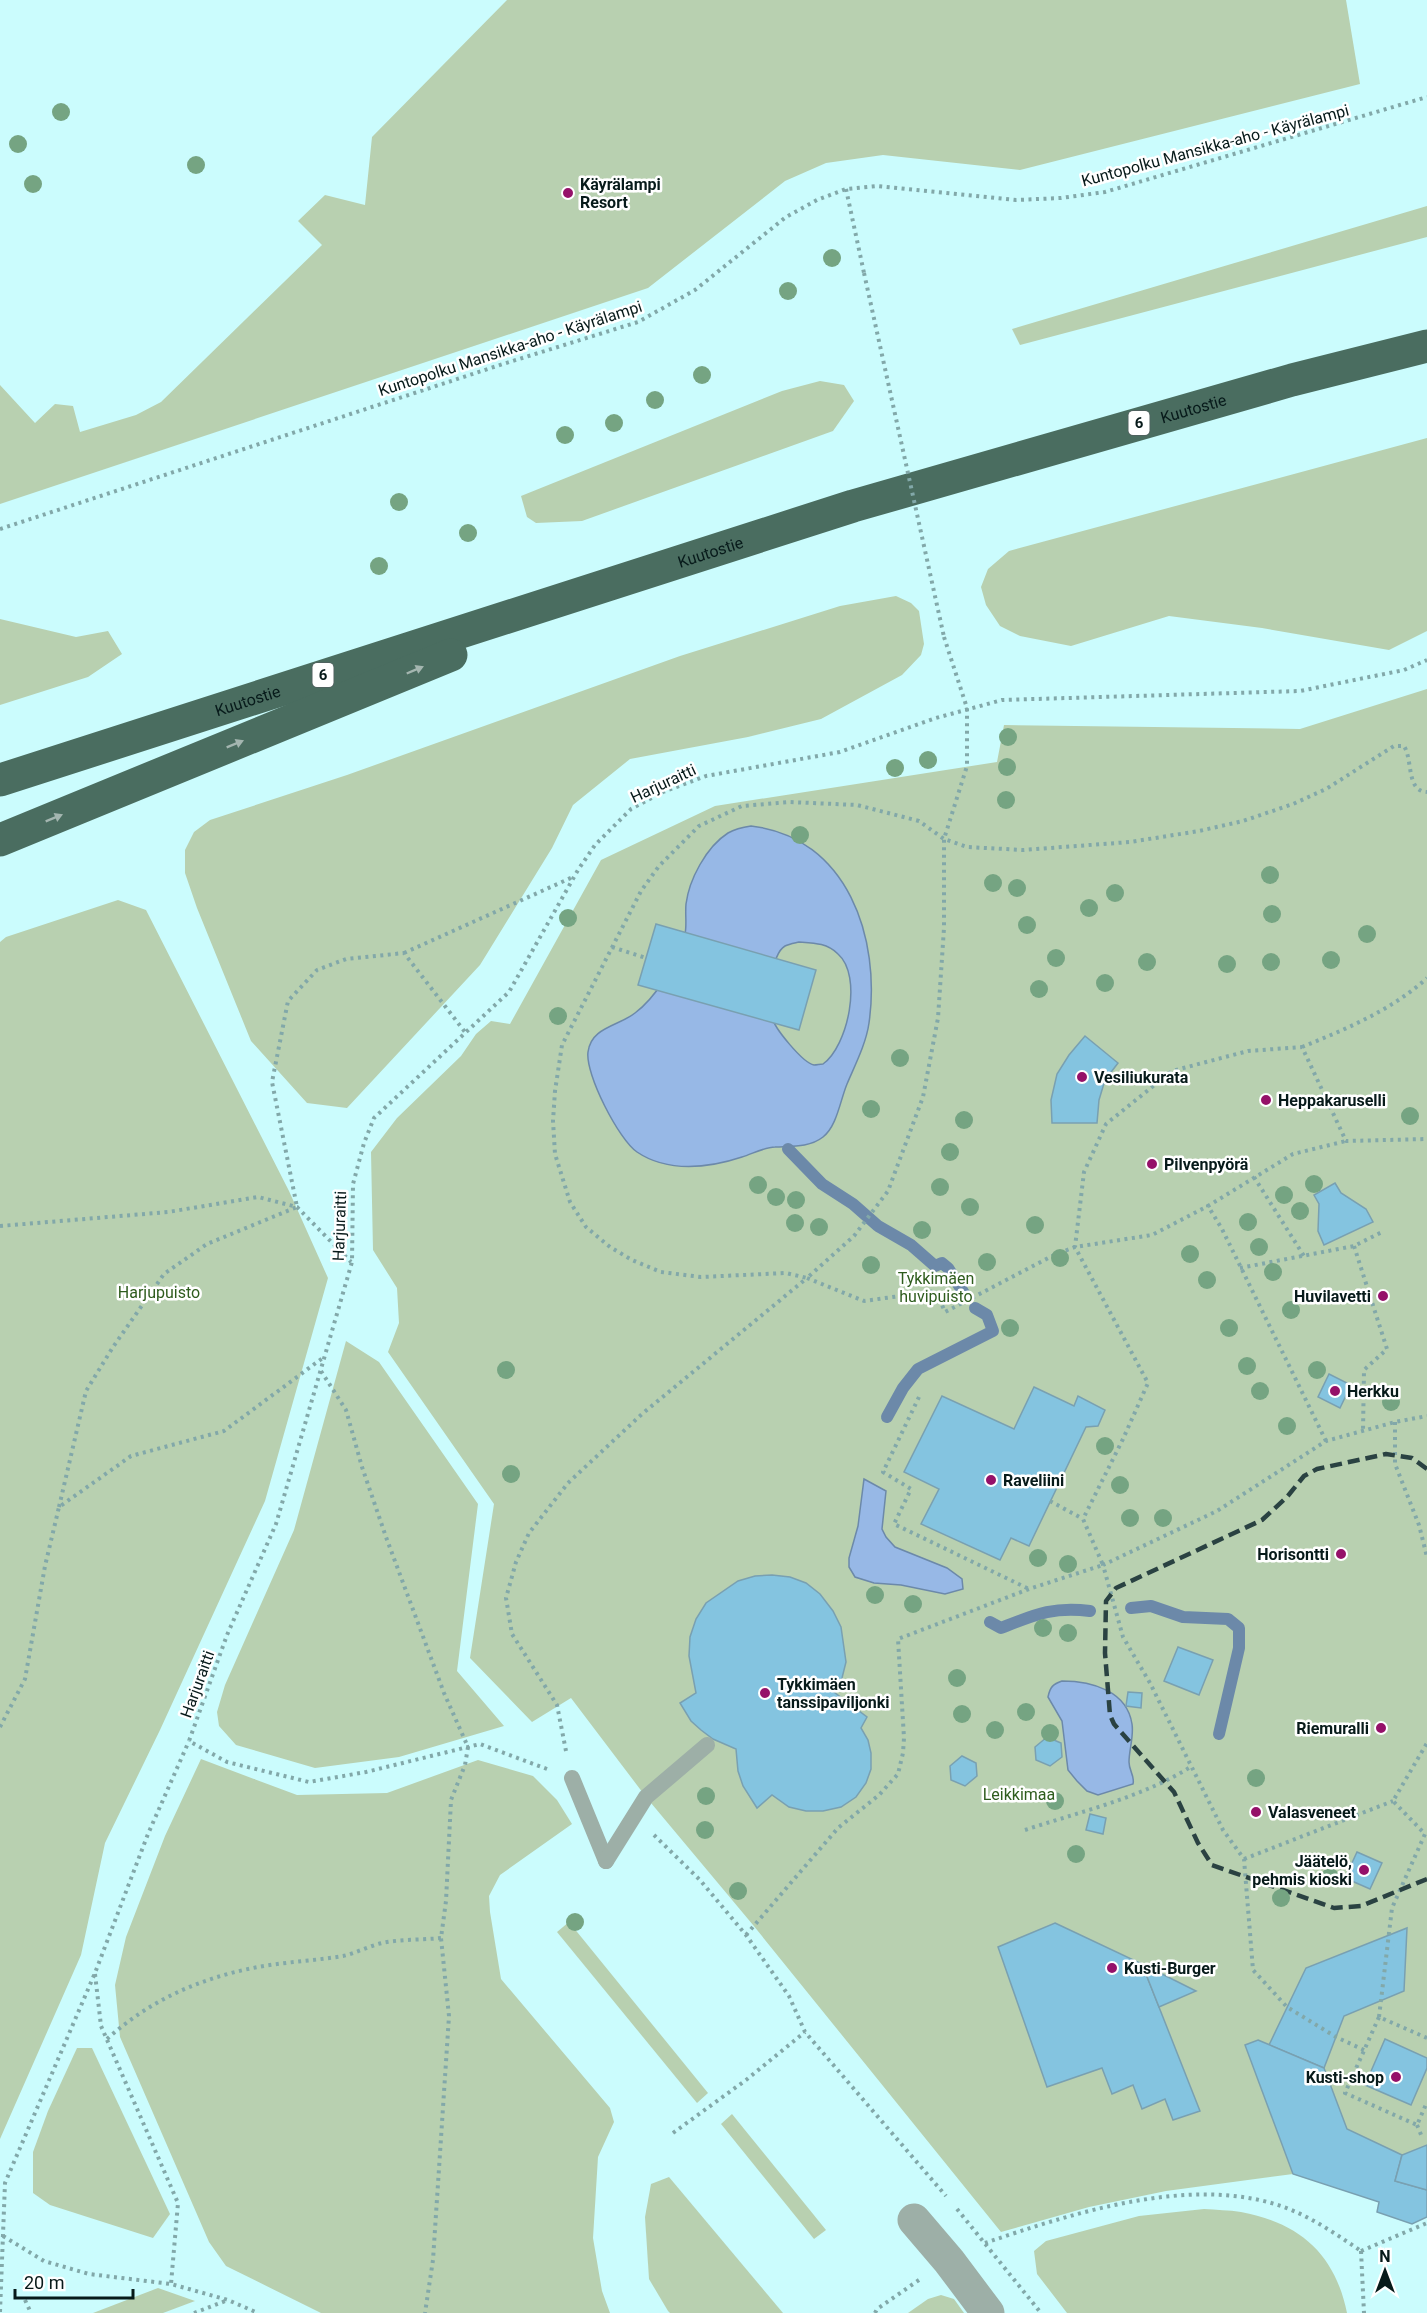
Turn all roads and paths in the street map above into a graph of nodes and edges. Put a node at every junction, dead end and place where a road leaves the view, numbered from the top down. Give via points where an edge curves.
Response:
1 (1427, 97) edge
2 (846, 189) junction
3 (1427, 346) edge
4 (0, 529) edge
5 (647, 572) junction
6 (1427, 660) edge
7 (967, 708) junction
8 (0, 780) edge
9 (1427, 792) edge
10 (944, 839) junction
11 (0, 840) edge
12 (574, 877) junction
13 (612, 947) junction
14 (405, 953) junction
15 (646, 958) dead end
16 (1427, 978) edge
17 (465, 1032) junction
18 (1302, 1047) junction
19 (1427, 1139) edge
20 (1346, 1141) junction
21 (1254, 1178) junction
22 (1208, 1206) junction
23 (297, 1207) junction
24 (0, 1226) edge
25 (1384, 1231) dead end
26 (1354, 1246) junction
27 (1075, 1247) junction
28 (1304, 1256) junction
29 (352, 1262) junction
30 (1240, 1268) junction
31 (807, 1278) junction
32 (324, 1356) junction
33 (321, 1370) junction
34 (918, 1396) dead end
35 (1427, 1416) edge
36 (1395, 1422) junction
37 (1363, 1431) junction
38 (1326, 1441) junction
39 (1050, 1501) dead end
40 (59, 1507) junction
41 (1083, 1519) junction
42 (1427, 1557) edge
43 (1103, 1565) junction
44 (1029, 1589) junction
45 (0, 1727) edge
46 (189, 1741) junction
47 (1427, 1743) edge
48 (707, 1745) dead end
49 (468, 1747) junction
50 (1192, 1766) junction
51 (572, 1778) junction
52 (1393, 1801) junction
53 (636, 1816) junction
54 (1025, 1830) dead end
55 (1426, 1835) edge
56 (1244, 1859) junction
57 (746, 1935) junction
58 (441, 1938) junction
59 (95, 1973) junction
60 (1379, 2017) junction
61 (805, 2032) junction
62 (1427, 2038) edge
63 (107, 2039) junction
64 (1364, 2050) junction
65 (1427, 2102) edge
66 (1417, 2125) junction
67 (673, 2133) dead end
68 (1422, 2137) dead end
69 (948, 2198) dead end
70 (956, 2207) dead end
71 (914, 2220) dead end
72 (1427, 2223) edge
73 (3, 2236) junction
74 (986, 2242) junction
75 (1361, 2251) junction
76 (171, 2284) junction
77 (26, 2300) dead end
78 (228, 2300) junction
79 (0, 2312) edge
80 (31, 2313) edge
81 (194, 2313) edge
82 (258, 2313) edge
83 (425, 2313) edge
84 (988, 2313) edge
85 (1041, 2313) edge
86 (1364, 2313) edge

1 - 2 path, Kuntopolku Mansikka-aho - Käyrälampi via 1104,192 1016,200 877,186
2 - 4 path, Kuntopolku Mansikka-aho - Käyrälampi via 786,218 695,291 638,322
2 - 7 path, bridge via 945,637
3 - 5 highway, Kuutostie / 6 via 1095,435
5 - 8 highway, Kuutostie / 6
11 -> 5 highway
6 - 7 path, Harjuraitti via 1404,670 1300,691 1002,700
7 - 10 path via 967,766
7 - 12 path, Harjuraitti via 840,752 706,776 663,792 631,809 595,844
9 - 10 path via 1414,786 1404,746 1394,746 1326,789 1243,822 1130,842 1023,850 967,847
10 - 13 path via 918,821 857,805 789,802 742,806 699,826 673,850 640,891
10 - 31 path via 945,928 938,1018 923,1097 888,1191 854,1236
12 - 14 path
12 - 17 path, Harjuraitti via 509,992
13 - 15 path
13 - 31 path via 562,1045 555,1091 555,1154 570,1202 586,1227 610,1247 661,1272 701,1278 786,1273
14 - 17 path
14 - 23 path via 346,959 317,970 288,1001 272,1082
16 - 18 path via 1374,1015
17 - 29 path, Harjuraitti via 374,1118 353,1184
18 - 20 path
18 - 27 path via 1248,1051 1173,1071 1106,1124 1084,1172
19 - 20 path
20 - 21 path via 1293,1154
21 - 22 path
21 - 28 path
22 - 27 path via 1152,1235
22 - 30 path
23 - 24 path via 258,1197 168,1212
23 - 29 path
23 - 40 path via 207,1244 164,1274 86,1391
25 - 26 path
26 - 28 path
26 - 37 path via 1387,1348 1364,1370
27 - 31 path via 945,1312 936,1291 864,1300
27 - 41 path via 1148,1383
28 - 30 path
29 - 32 path, Harjuraitti
30 - 38 path
31 - 51 path via 642,1414 568,1483 529,1533 506,1598 512,1634 557,1704
32 - 33 path, Harjuraitti
32 - 40 path via 224,1431 131,1456
33 - 46 path, Harjuraitti via 276,1524 227,1635
33 - 49 path via 346,1410 386,1537
34 - 44 path via 883,1472 911,1489 894,1524
35 - 36 path
36 - 37 path
36 - 42 path via 1395,1464
37 - 38 path
38 - 43 path via 1217,1511
39 - 41 path
40 - 45 path via 25,1679
41 - 43 path
43 - 44 path
43 - 50 path via 1123,1637
44 - 57 path via 898,1639 904,1738 898,1774 838,1828
46 - 49 path, Harjuraitti via 228,1762 309,1782
46 - 59 path via 148,1834
47 - 52 path
48 - 53 lane via 646,1797
49 - 51 path, Harjuraitti via 480,1744
49 - 58 path via 451,1800
50 - 54 path via 1163,1782
50 - 56 path via 1223,1830
51 - 53 lane via 606,1861
52 - 55 path
52 - 56 path
53 - 57 path
55 - 60 path via 1392,1908
56 - 64 path via 1253,1970 1287,2007
57 - 61 path via 789,1996
58 - 63 path via 383,1943 345,1955 213,1978 164,1998
58 - 83 path via 449,2016 433,2260
59 - 63 path via 101,2026
59 - 73 path via 5,2183
60 - 62 path
60 - 64 path
61 - 67 path
61 - 69 path
63 - 76 path via 178,2203
64 - 66 path via 1345,2093
65 - 66 path
66 - 68 path
70 - 74 path
71 - 84 street
72 - 75 path
73 - 76 path via 44,2261 89,2274
73 - 79 path
74 - 75 path via 1152,2197 1204,2195 1280,2206 1308,2218
74 - 85 path
75 - 86 path
76 - 78 path
77 - 80 path
78 - 81 path
78 - 82 path

